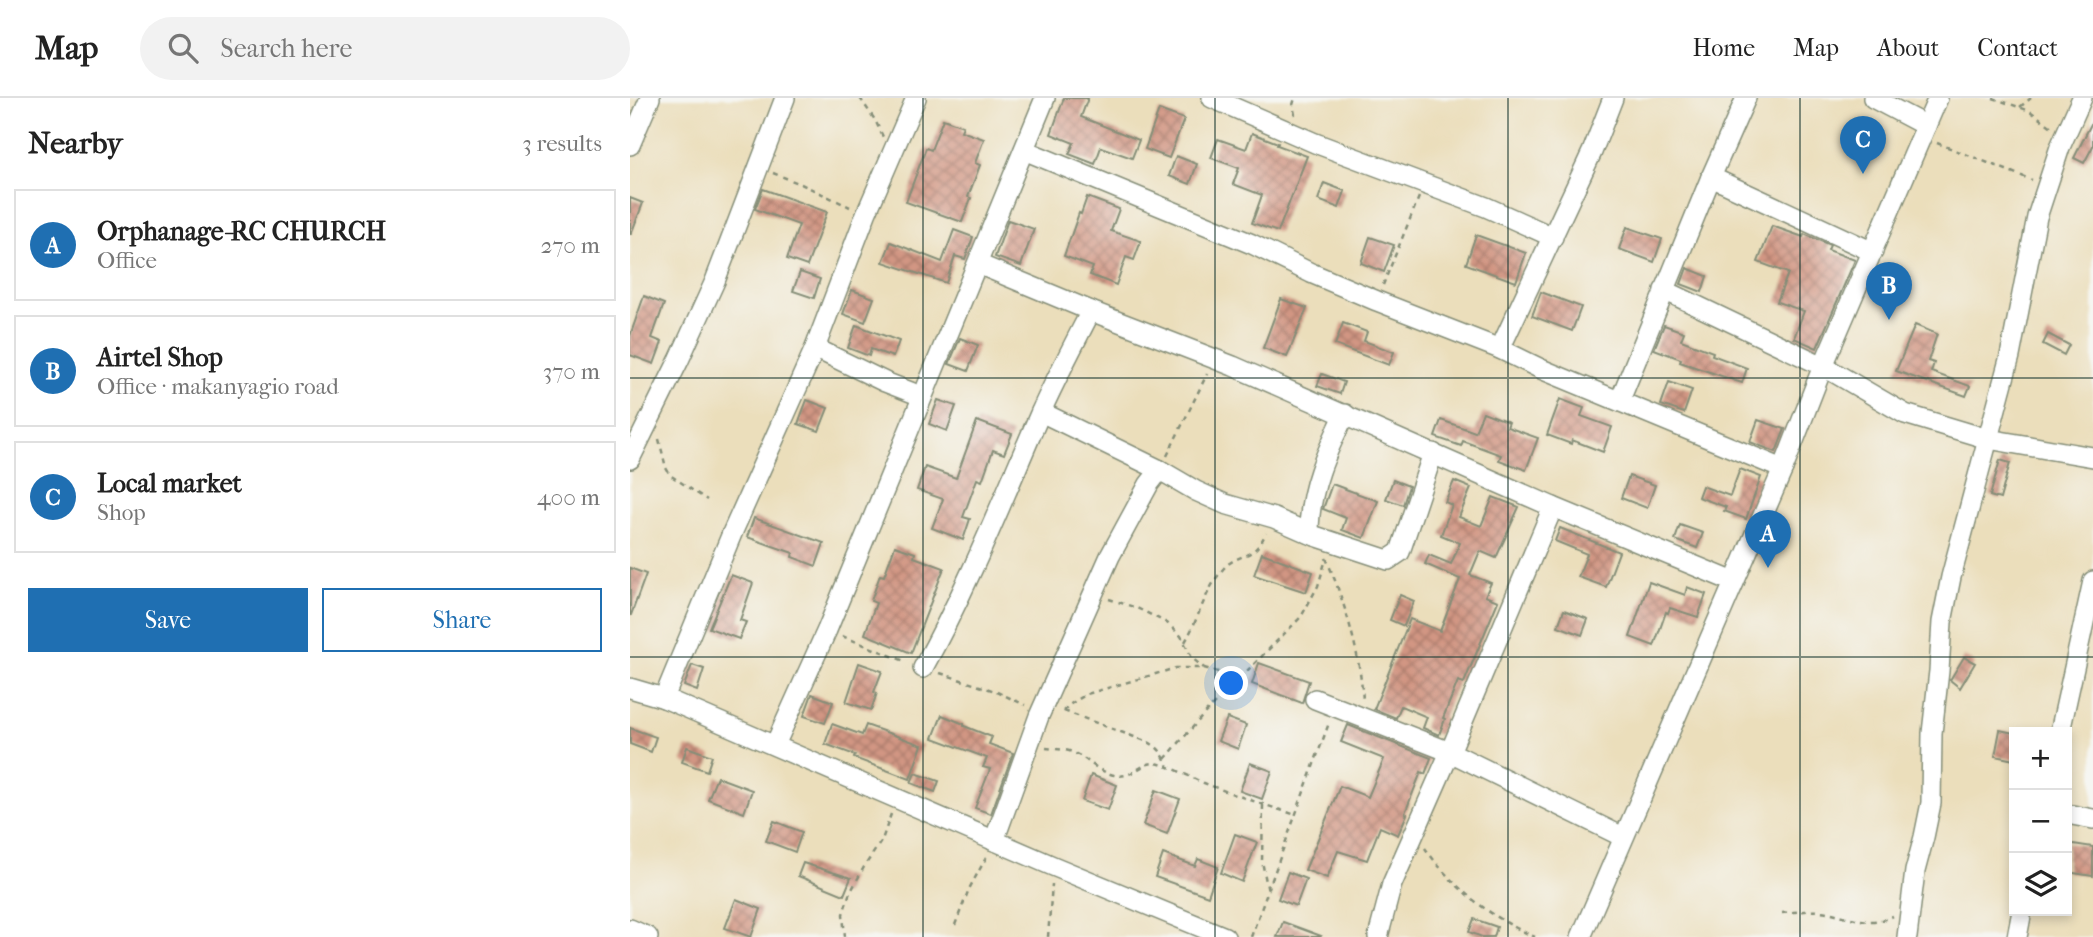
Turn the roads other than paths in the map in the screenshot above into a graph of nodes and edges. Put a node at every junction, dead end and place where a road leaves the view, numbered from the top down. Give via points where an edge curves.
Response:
1 (650, 98) edge
2 (785, 98) edge
3 (916, 98) edge
4 (1045, 98) edge
5 (1212, 98) edge
6 (1613, 98) edge
7 (1746, 98) edge
8 (1873, 98) edge
9 (1938, 98) edge
10 (2082, 98) edge
11 (1924, 131) junction
12 (630, 145) edge
13 (1024, 150) junction
14 (1711, 177) junction
15 (1553, 237) junction
16 (1873, 252) junction
17 (978, 264) junction
18 (1664, 290) junction
19 (1091, 311) junction
20 (815, 348) junction
21 (1500, 349) junction
22 (1823, 366) junction
23 (921, 396) junction
24 (1620, 400) junction
25 (1041, 412) junction
26 (1345, 414) junction
27 (1988, 439) junction
28 (1433, 453) junction
29 (2093, 457) edge
30 (630, 459) edge
31 (1783, 469) junction
32 (1160, 470) junction
33 (1553, 507) junction
34 (1309, 533) junction
35 (2093, 581) edge
36 (1734, 582) junction
37 (2086, 644) edge
38 (923, 668) dead end
39 (630, 688) edge
40 (664, 698) junction
41 (1315, 699) dead end
42 (2061, 727) edge
43 (775, 745) junction
44 (1450, 752) junction
45 (2072, 815) edge
46 (2093, 818) edge
47 (1623, 837) junction
48 (994, 841) junction
49 (2021, 916) edge
50 (630, 929) edge
51 (648, 937) edge
52 (1225, 937) edge
53 (1378, 937) edge
54 (1581, 937) edge
55 (1907, 937) edge
56 (2017, 937) edge

1 - 12 street
2 - 30 street via 715,281
3 - 20 street
4 - 13 street
5 - 15 street
6 - 15 street
7 - 14 street
8 - 11 street
9 - 11 street
10 - 27 street via 2037,217 2010,356
11 - 16 street
13 - 17 street
13 - 21 street
14 - 16 street
14 - 18 street
15 - 21 street
16 - 22 street
17 - 19 street
17 - 23 street
18 - 22 street
18 - 24 street
19 - 25 street
19 - 26 street
20 - 23 street
20 - 40 street
21 - 24 street
22 - 27 street via 1905,414
22 - 31 street
23 - 43 street via 827,630
24 - 31 street
25 - 32 street
25 - 38 street
26 - 28 street
26 - 34 street via 1313,490
27 - 29 street
27 - 55 street via 1942,622 1931,803 1915,871
28 - 33 street
28 - 34 street via 1400,552 1394,557 1380,559
31 - 36 street
32 - 34 street via 1225,504
32 - 48 street via 1110,556 1039,716
33 - 36 street
33 - 44 street
35 - 37 street
36 - 47 street
37 - 42 street
39 - 40 street
40 - 43 street
41 - 44 street
43 - 48 street
44 - 47 street
44 - 53 street via 1392,884
45 - 46 street
47 - 54 street
48 - 52 street
49 - 56 street
50 - 51 street

